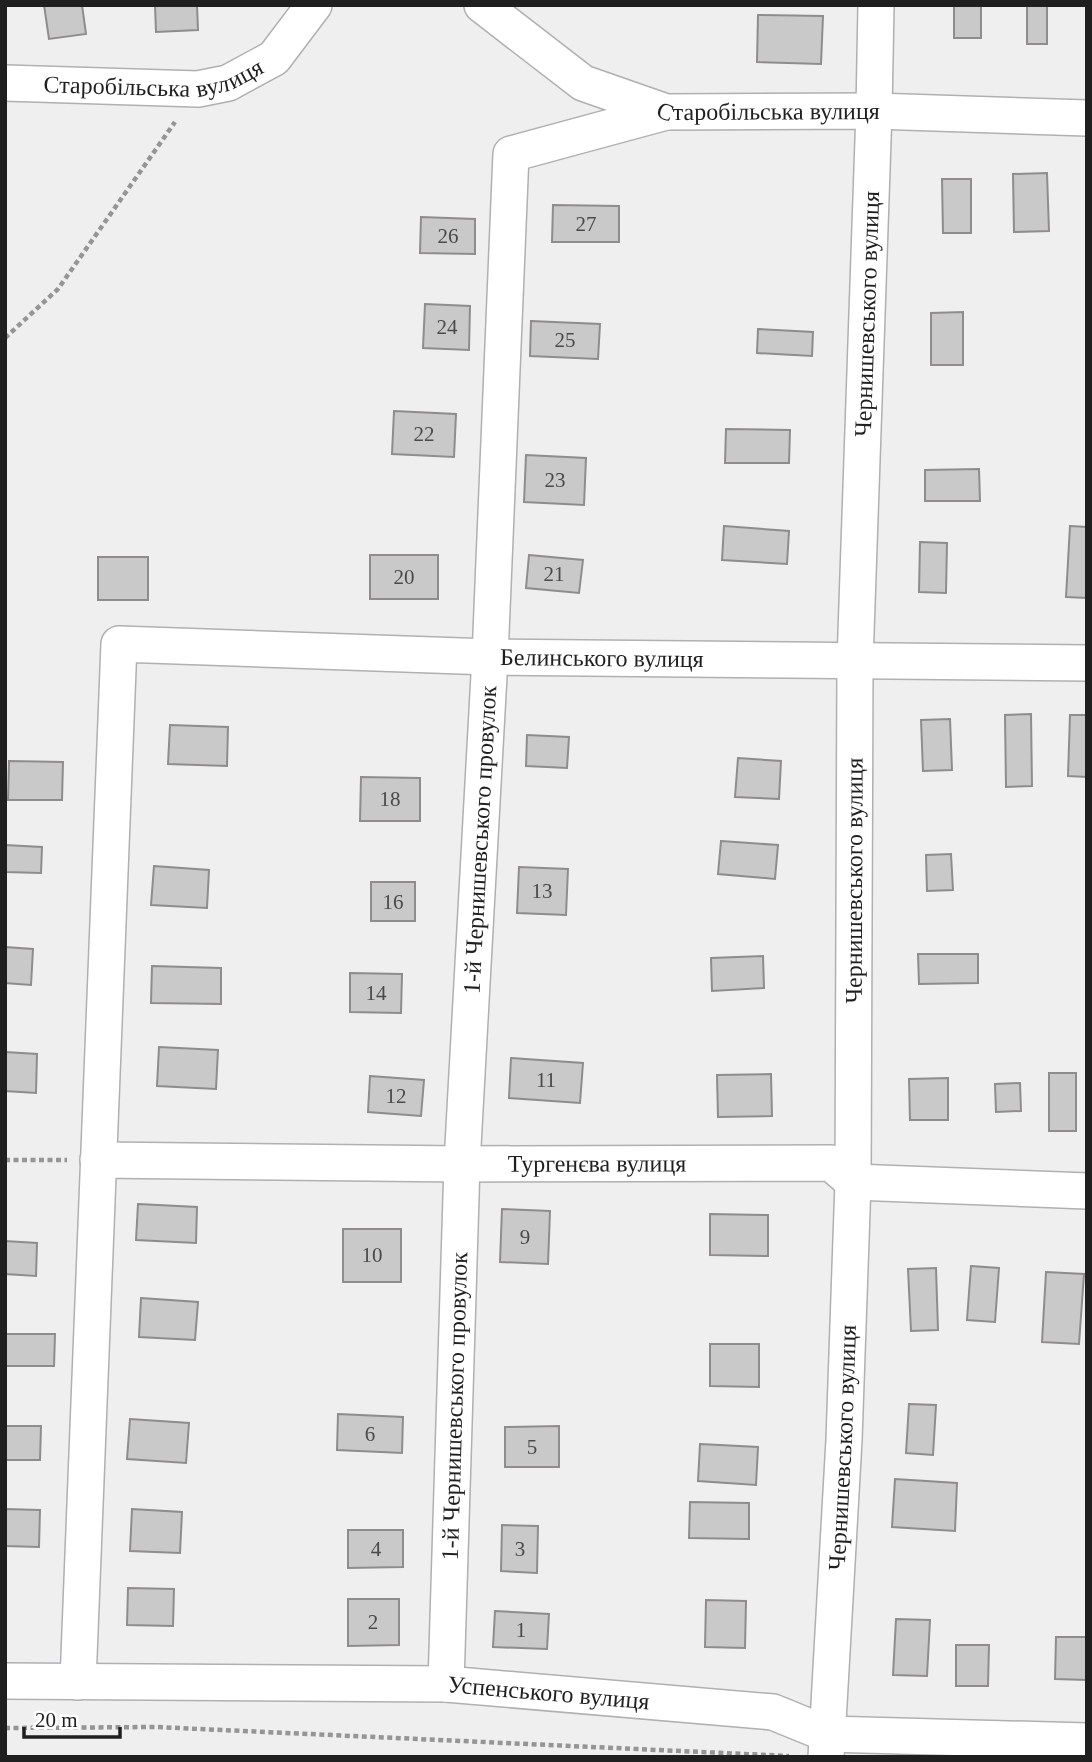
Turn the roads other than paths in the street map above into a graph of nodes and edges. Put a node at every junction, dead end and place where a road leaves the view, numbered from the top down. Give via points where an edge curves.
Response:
1 (314, 5) edge
2 (482, 5) edge
3 (876, 5) edge
4 (5, 83) edge
5 (666, 111) junction
6 (874, 111) junction
7 (1087, 118) edge
8 (490, 657) junction
9 (855, 662) junction
10 (1087, 663) edge
11 (98, 1160) junction
12 (462, 1164) junction
13 (853, 1182) junction
14 (1087, 1191) edge
15 (5, 1681) edge
16 (78, 1682) junction
17 (446, 1684) junction
18 (1087, 1741) edge
19 (827, 1745) edge

1 - 4 street, Старобільська вулиця via 274,58 228,83 198,89
2 - 5 street, Старобільська вулиця via 583,83
3 - 6 street, Чернишевського вулиця
5 - 6 street, Старобільська вулиця
5 - 8 street, 1-й Чернишевського провулок via 511,154
6 - 7 street, Старобільська вулиця
6 - 9 street, Чернишевського вулиця
8 - 9 street, Белинського вулиця
8 - 11 street, Белинського вулиця via 119,644
8 - 12 street, 1-й Чернишевського провулок
9 - 10 street, Белинського вулиця
9 - 13 street, Чернишевського вулиця
11 - 12 street, Тургенєва вулиця
11 - 16 street
12 - 13 street, Тургенєва вулиця via 831,1163
12 - 17 street, 1-й Чернишевського провулок
13 - 14 street
13 - 19 street, Чернишевського вулиця
15 - 16 street, Успенського вулиця
16 - 17 street, Успенського вулиця
17 - 19 street, Успенського вулиця via 773,1712
18 - 19 street, Успенського вулиця

